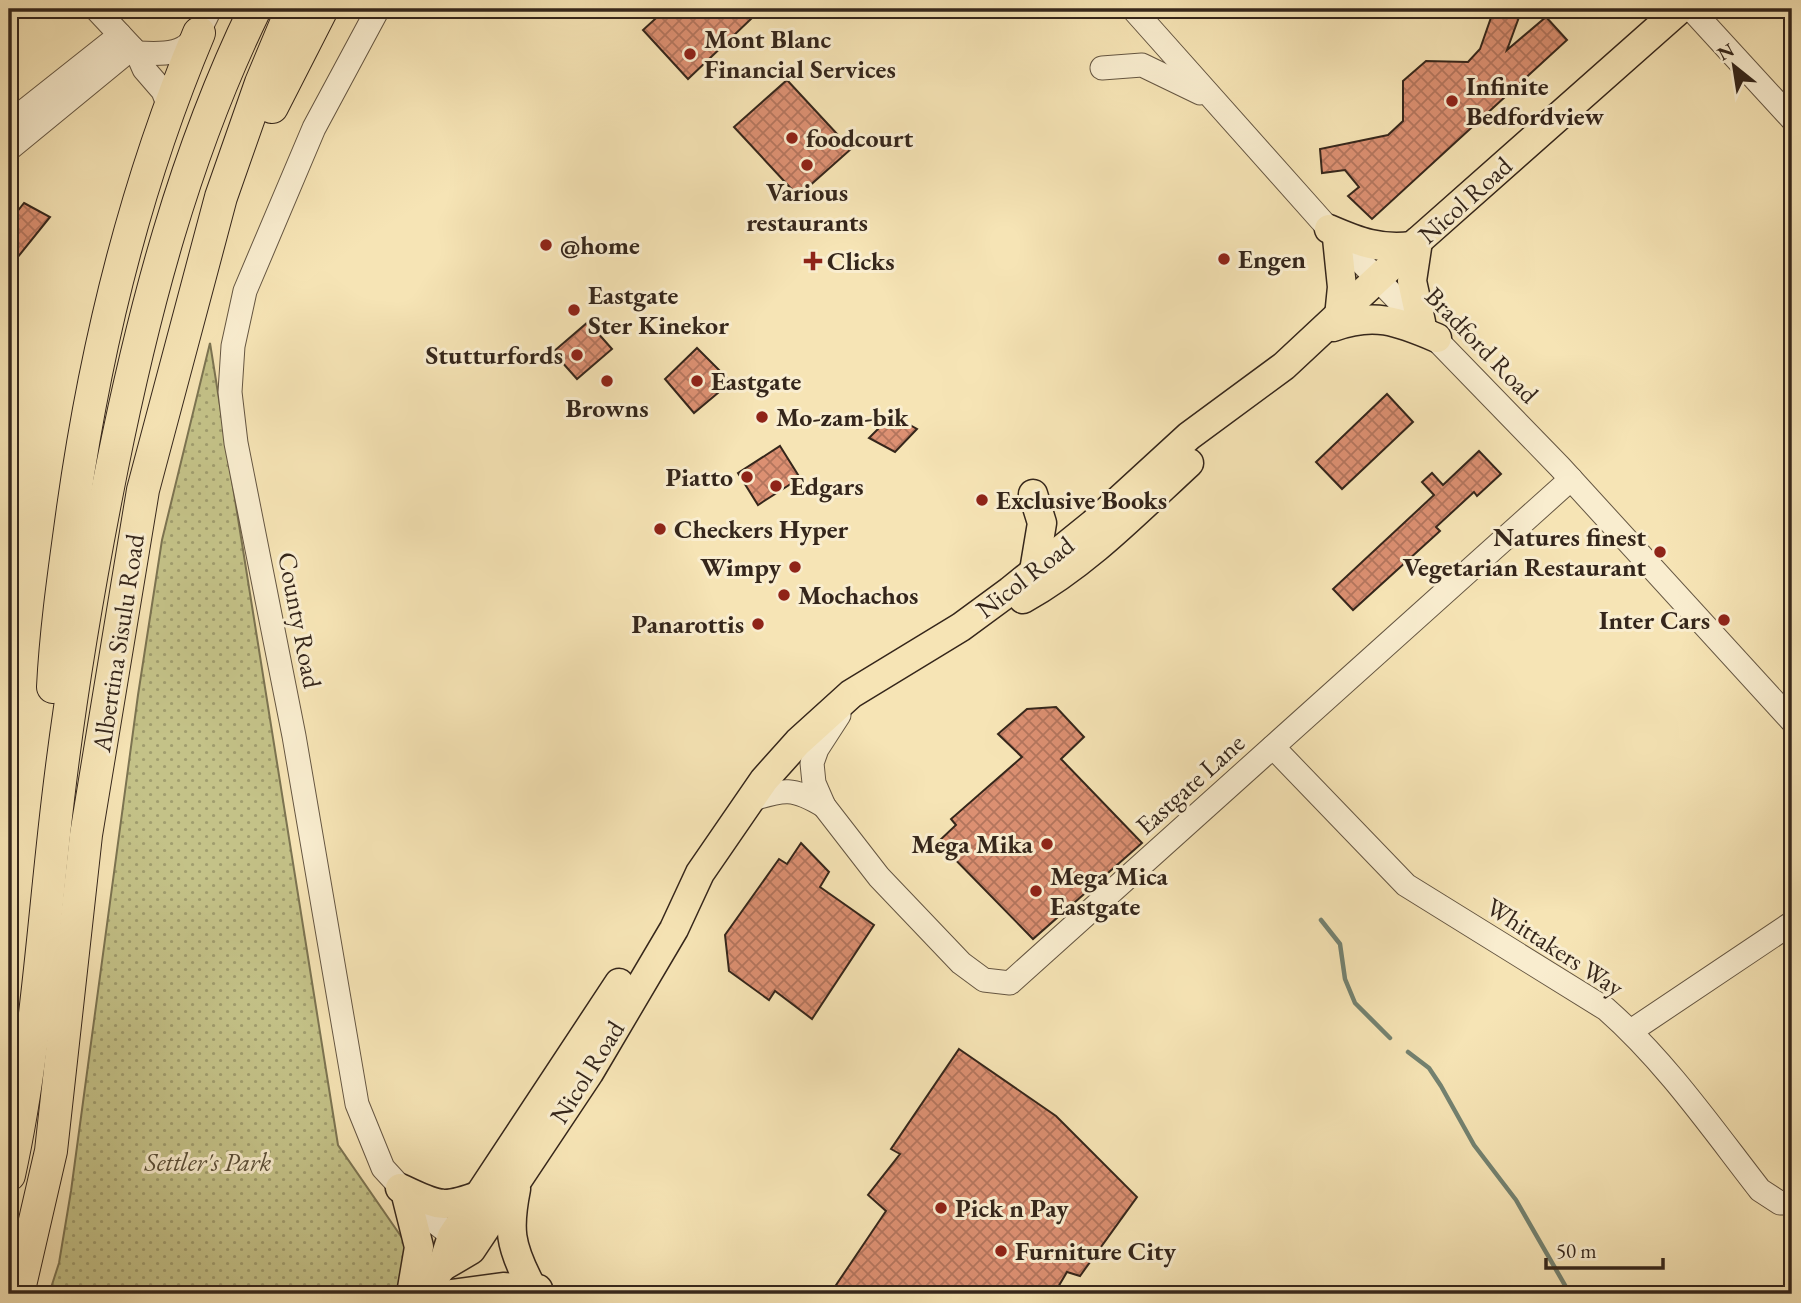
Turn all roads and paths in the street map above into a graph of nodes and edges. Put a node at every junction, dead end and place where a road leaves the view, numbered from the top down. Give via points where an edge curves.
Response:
1 (96, 9) edge
2 (255, 9) edge
3 (292, 9) edge
4 (322, 9) edge
5 (377, 9) edge
6 (1133, 9) edge
7 (1680, 9) edge
8 (1691, 9) edge
9 (205, 21) edge
10 (133, 51) junction
11 (1102, 68) dead end
12 (1216, 102) junction
13 (169, 107) junction
14 (1792, 120) edge
15 (9, 123) edge
16 (9, 149) edge
17 (1333, 234) junction
18 (1415, 244) junction
19 (1380, 279) junction
20 (189, 307) junction
21 (1332, 323) junction
22 (1429, 330) junction
23 (1284, 366) junction
24 (1572, 479) junction
25 (1033, 494) dead end
26 (1034, 571) junction
27 (961, 627) junction
28 (850, 694) junction
29 (1792, 720) edge
30 (1273, 747) junction
31 (63, 760) junction
32 (750, 800) junction
33 (824, 806) junction
34 (693, 888) junction
35 (1792, 923) edge
36 (1631, 1031) junction
37 (9, 1175) edge
38 (519, 1176) junction
39 (403, 1192) junction
40 (480, 1195) junction
41 (1792, 1203) edge
42 (461, 1243) junction
43 (18, 1294) edge
44 (411, 1294) edge
45 (422, 1294) edge
46 (452, 1294) edge

1 - 10 street
2 - 31 highway, Albertina Sisulu Road via 230,60 175,207 138,339 84,609
3 - 20 highway, Albertina Sisulu Road via 221,197
4 - 20 highway via 278,92
5 - 39 street, County Road via 314,128 245,291 233,346 230,392 357,1104 374,1151
6 - 12 street, Bradford Road
7 - 18 main road, Nicol Road
8 - 14 street
9 - 10 street via 187,45 170,54
9 - 13 highway
10 - 13 street via 163,91
10 - 15 street
10 - 16 street via 122,69 97,77
11 - 12 street via 1142,65
12 - 17 street, Bradford Road
13 - 31 highway via 114,291 82,446 53,684 52,710
17 - 18 main road via 1367,246
17 - 19 street, Bradford Road
17 - 21 main road via 1342,287
18 - 19 main road, Nicol Road
18 - 22 main road via 1412,281
19 - 21 main road, Nicol Road
19 - 22 street, Bradford Road
20 - 43 highway, Albertina Sisulu Road via 143,490 86,835 51,1151
21 - 22 main road via 1381,318
21 - 23 main road, Nicol Road
22 - 24 street, Bradford Road
23 - 26 main road, Nicol Road via 1189,436
23 - 27 main road, Nicol Road via 1106,540 1045,587
24 - 29 street, Bradford Road
24 - 30 street, Eastgate Lane
25 - 26 main road via 1042,523
26 - 27 main road, Nicol Road
27 - 28 main road, Nicol Road
28 - 32 main road, Nicol Road via 798,742
28 - 33 street, Eastgate Lane via 812,763
30 - 33 street, Eastgate Lane via 1010,983 978,977 879,877
30 - 36 street, Whittakers Way via 1406,885 1606,1009
31 - 37 highway, Albertina Sisulu Road via 25,1090
32 - 33 street via 789,790
32 - 34 main road, Nicol Road
34 - 38 main road, Nicol Road via 674,929 589,1073
34 - 40 main road, Nicol Road via 676,900
35 - 36 street
36 - 41 street, Whittakers Way via 1760,1190 1780,1203
38 - 42 main road, Nicol Road
38 - 46 main road via 511,1212 513,1252 533,1285
39 - 40 main road via 440,1205
39 - 42 street, County Road
39 - 44 main road via 419,1247
40 - 42 main road, Nicol Road
42 - 45 main road

